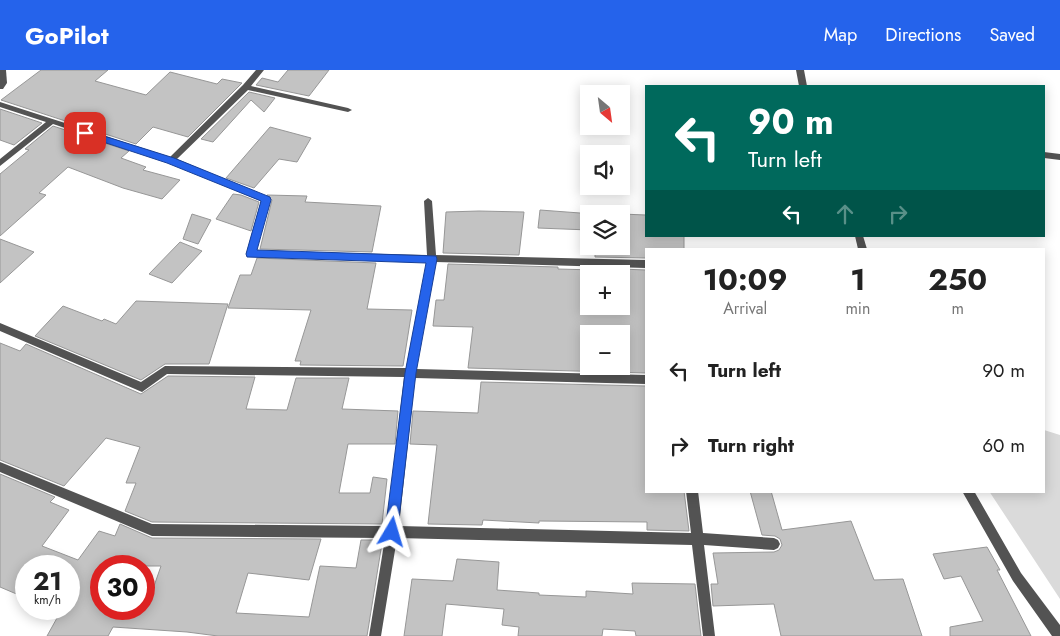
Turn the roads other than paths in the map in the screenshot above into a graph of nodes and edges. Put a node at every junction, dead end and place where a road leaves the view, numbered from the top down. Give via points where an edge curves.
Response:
1 (2, 70) edge
2 (260, 70) edge
3 (800, 70) edge
4 (803, 85) edge
5 (0, 87) edge
6 (246, 87) junction
7 (0, 104) edge
8 (348, 110) dead end
9 (51, 122) junction
10 (1045, 154) edge
11 (1060, 157) edge
12 (171, 160) junction
13 (0, 163) edge
14 (428, 201) dead end
15 (432, 259) junction
16 (645, 264) edge
17 (0, 327) edge
18 (410, 373) junction
19 (645, 380) edge
20 (0, 467) edge
21 (692, 493) edge
22 (969, 493) edge
23 (392, 532) junction
24 (697, 539) junction
25 (774, 544) dead end
26 (375, 636) edge
27 (709, 636) edge
28 (1060, 636) edge

1 - 5 street via 3,83
2 - 6 street
3 - 4 street
6 - 8 street
6 - 12 street
7 - 9 street
9 - 12 street
9 - 13 street
10 - 11 street
12 - 15 street via 266,200 251,254
14 - 15 street
15 - 16 street
15 - 18 street
17 - 18 street via 142,387 165,370
18 - 19 street
18 - 23 street
20 - 23 street via 152,530
21 - 24 street
22 - 28 street via 1017,577
23 - 24 street
23 - 26 street
24 - 25 street
24 - 27 street

